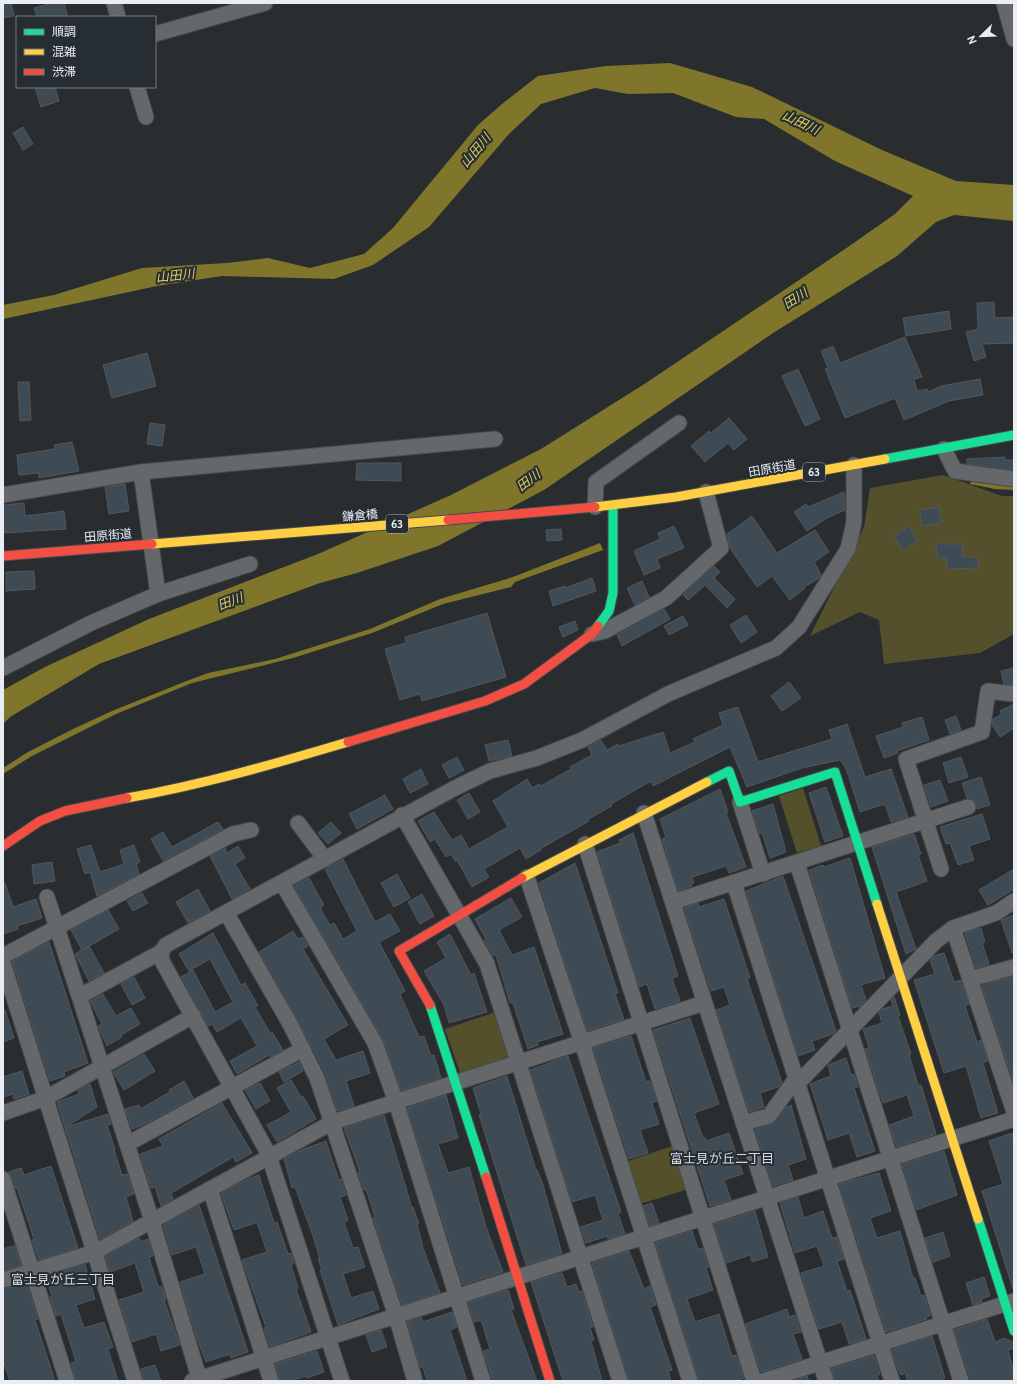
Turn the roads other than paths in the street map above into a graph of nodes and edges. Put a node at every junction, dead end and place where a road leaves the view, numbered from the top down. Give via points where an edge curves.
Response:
1 (114, 3) edge
2 (265, 3) edge
3 (1004, 3) edge
4 (118, 16) edge
5 (156, 34) edge
6 (1014, 39) edge
7 (138, 88) edge
8 (146, 117) dead end
9 (679, 423) dead end
10 (1014, 435) edge
11 (495, 439) dead end
12 (944, 448) junction
13 (854, 465) junction
14 (141, 472) junction
15 (1014, 479) edge
16 (706, 492) junction
17 (3, 495) edge
18 (613, 506) junction
19 (587, 508) junction
20 (214, 539) joint
21 (152, 543) junction
22 (3, 556) edge
23 (250, 564) dead end
24 (158, 594) junction
25 (592, 634) junction
26 (3, 668) edge
27 (1014, 694) edge
28 (740, 802) junction
29 (968, 808) dead end
30 (644, 813) junction
31 (402, 815) junction
32 (925, 822) junction
33 (298, 823) dead end
34 (251, 830) dead end
35 (585, 844) junction
36 (859, 844) junction
37 (3, 846) edge
38 (325, 859) junction
39 (797, 863) junction
40 (941, 869) dead end
41 (763, 874) junction
42 (527, 877) junction
43 (282, 883) junction
44 (734, 883) junction
45 (47, 897) dead end
46 (1014, 901) edge
47 (673, 902) junction
48 (227, 914) junction
49 (459, 914) junction
50 (58, 927) junction
51 (953, 928) junction
52 (161, 952) junction
53 (3, 956) edge
54 (3, 963) edge
55 (1014, 967) edge
56 (901, 977) junction
57 (970, 979) junction
58 (80, 996) junction
59 (704, 1003) junction
60 (193, 1016) junction
61 (642, 1023) junction
62 (851, 1030) junction
63 (582, 1043) junction
64 (303, 1049) junction
65 (519, 1063) junction
66 (102, 1066) junction
67 (797, 1080) junction
68 (457, 1083) junction
69 (232, 1088) junction
70 (46, 1098) junction
71 (396, 1102) junction
72 (1014, 1112) edge
73 (3, 1113) edge
74 (1014, 1119) edge
75 (333, 1122) junction
76 (743, 1123) junction
77 (953, 1139) junction
78 (127, 1144) junction
79 (270, 1157) junction
80 (891, 1159) junction
81 (3, 1179) edge
82 (826, 1179) junction
83 (210, 1189) junction
84 (767, 1198) junction
85 (703, 1218) junction
86 (152, 1221) junction
87 (644, 1237) junction
88 (95, 1252) junction
89 (581, 1257) junction
90 (31, 1272) junction
91 (516, 1278) junction
92 (3, 1280) edge
93 (457, 1296) junction
94 (1010, 1302) edge
95 (396, 1316) junction
96 (942, 1324) junction
97 (1014, 1331) edge
98 (328, 1338) junction
99 (880, 1344) junction
100 (264, 1358) junction
101 (820, 1363) junction
102 (197, 1380) edge
103 (67, 1381) edge
104 (135, 1381) edge
105 (271, 1381) edge
106 (342, 1381) edge
107 (415, 1381) edge
108 (483, 1381) edge
109 (550, 1381) edge
110 (620, 1381) edge
111 (690, 1381) edge
112 (754, 1381) edge
113 (763, 1381) edge
114 (826, 1381) edge
115 (892, 1381) edge
116 (961, 1381) edge

1 - 4 street
2 - 5 street
3 - 6 street
7 - 8 street
9 - 19 street via 596,482
10 - 12 street, 田原街道 / 63
11 - 14 street
12 - 13 street, 田原街道 / 63
12 - 15 street via 955,470
13 - 16 street, 田原街道 / 63
13 - 31 street via 854,522 848,549 799,627 776,648 668,694 582,740 537,758 490,771
14 - 17 street
14 - 21 street
16 - 18 street, 田原街道 / 63
16 - 25 street via 722,548 666,598 605,631
18 - 19 street, 田原街道 / 63
18 - 25 street via 613,593 609,611
19 - 20 street, 鎌倉橋 / 63
20 - 21 street, 田原街道 / 63
21 - 22 street, 田原街道 / 63
21 - 24 street
23 - 24 street
24 - 26 street via 91,623
25 - 37 street via 539,675 485,701 244,773 175,790 65,811 40,821
27 - 32 street via 988,691 982,732 906,759
28 - 30 street via 729,772
28 - 36 street via 835,772
28 - 41 street
29 - 32 street
30 - 35 street
30 - 47 street
31 - 38 street
31 - 49 street
32 - 36 street
32 - 40 street
33 - 38 street
34 - 50 street via 233,834
35 - 42 street
35 - 61 street
36 - 39 street
36 - 56 street
38 - 43 street
39 - 41 street
39 - 62 street
41 - 44 street
42 - 49 street
42 - 63 street
43 - 48 street
43 - 71 street via 375,1043
44 - 47 street
44 - 67 street
45 - 50 street
46 - 51 street via 996,913
47 - 59 street
48 - 52 street via 166,945
48 - 64 street
49 - 65 street via 487,964
49 - 68 street via 399,951 433,1011
50 - 53 street
50 - 58 street
51 - 56 street via 936,941
51 - 57 street
52 - 58 street
52 - 60 street via 162,961
54 - 70 street
55 - 57 street
56 - 62 street
56 - 77 street
57 - 72 street
58 - 66 street
59 - 61 street
59 - 76 street
60 - 66 street
60 - 69 street
61 - 63 street
61 - 85 street
62 - 67 street
62 - 80 street
63 - 65 street
63 - 87 street
64 - 69 street
64 - 75 street
65 - 68 street
65 - 89 street
66 - 70 street
66 - 78 street
67 - 76 street via 769,1116
67 - 82 street
68 - 71 street
68 - 91 street
69 - 78 street
69 - 79 street
70 - 73 street
70 - 88 street
71 - 75 street
71 - 93 street
74 - 77 street
75 - 79 street
75 - 95 street
76 - 84 street
77 - 80 street
77 - 94 street
78 - 86 street
79 - 83 street
79 - 98 street
80 - 82 street
80 - 96 street
81 - 90 street
82 - 84 street
82 - 99 street
83 - 86 street
83 - 100 street
84 - 85 street
84 - 101 street
85 - 87 street
85 - 112 street
86 - 88 street
86 - 102 street
87 - 89 street
87 - 111 street
88 - 90 street
88 - 104 street
89 - 91 street
89 - 110 street
90 - 92 street
90 - 103 street
91 - 93 street
91 - 109 street
93 - 95 street
93 - 108 street
94 - 96 street
94 - 97 street
95 - 98 street
95 - 107 street
96 - 99 street
96 - 116 street
98 - 100 street
98 - 106 street
99 - 101 street
99 - 115 street
100 - 102 street
100 - 105 street
101 - 113 street
101 - 114 street

